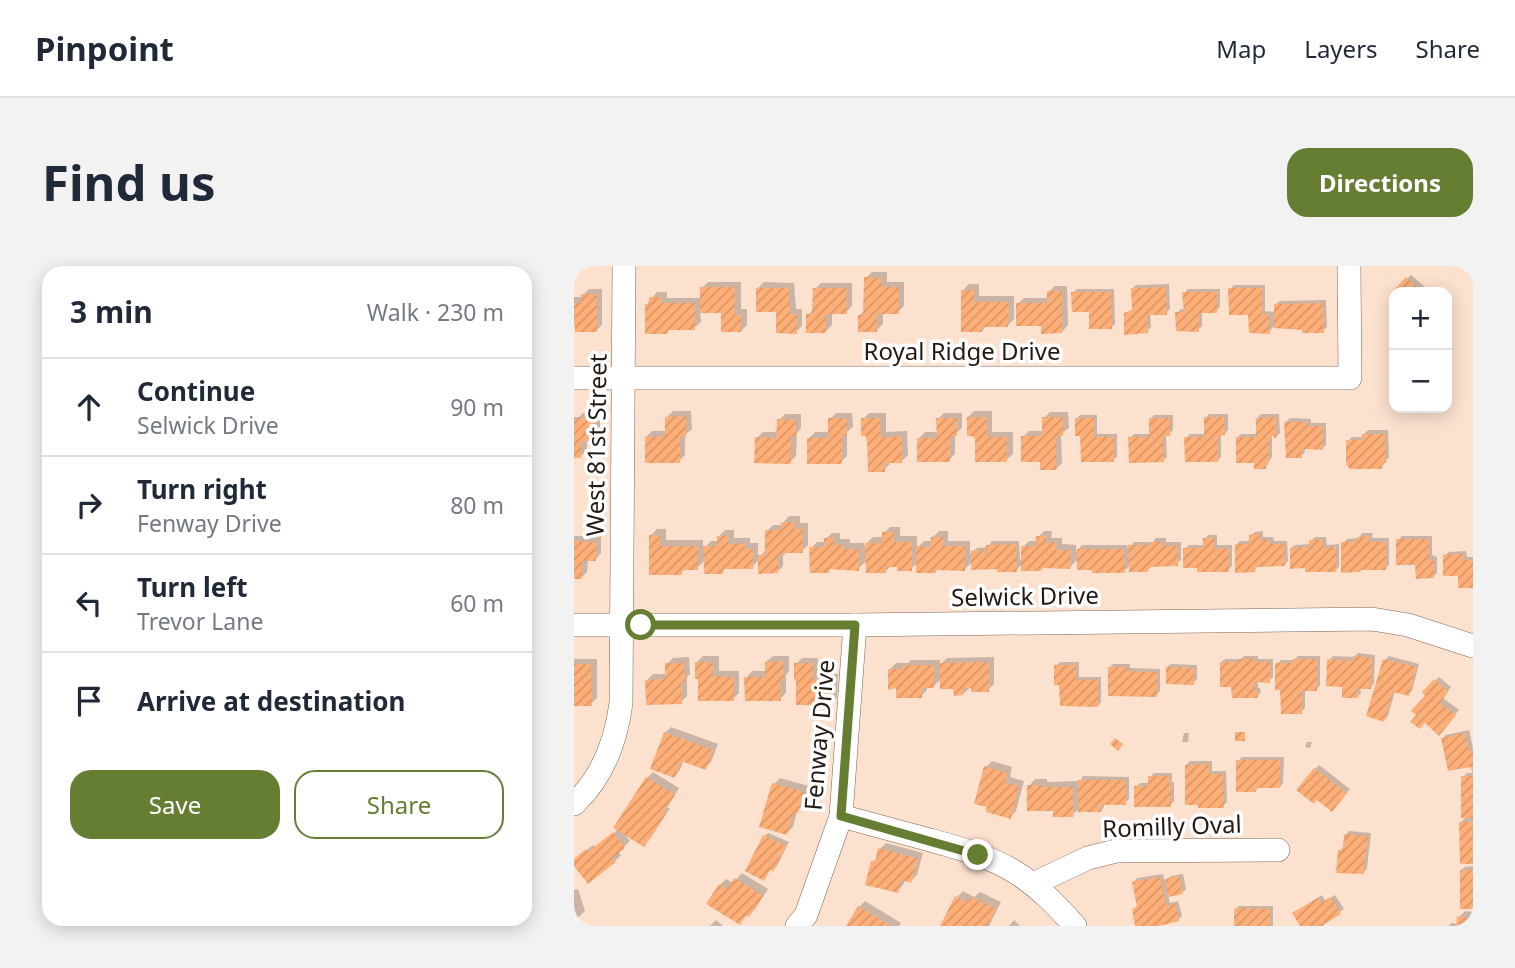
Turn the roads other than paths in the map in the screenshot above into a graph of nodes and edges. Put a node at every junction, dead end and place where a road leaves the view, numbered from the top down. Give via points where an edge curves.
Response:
1 (624, 266) edge
2 (1349, 266) edge
3 (574, 378) edge
4 (624, 378) junction
5 (574, 625) edge
6 (621, 625) junction
7 (855, 625) junction
8 (1473, 646) edge
9 (574, 804) edge
10 (841, 816) junction
11 (1278, 850) dead end
12 (1033, 884) junction
13 (797, 926) edge
14 (1075, 926) edge

1 - 4 street, West 81st Street
2 - 4 street, Royal Ridge Drive via 1350,378
3 - 4 street, Royal Ridge Drive
4 - 6 street, West 81st Street
5 - 6 street, Selwick Drive
6 - 7 street, Selwick Drive
6 - 9 street, West 81st Street via 618,725 607,758
7 - 8 street, Selwick Drive via 1372,620 1408,625
7 - 10 street, Fenway Drive
10 - 12 street via 978,855
10 - 13 street, Fenway Drive via 806,915
11 - 12 street, Romilly Oval via 1116,851 1088,858
12 - 14 street

